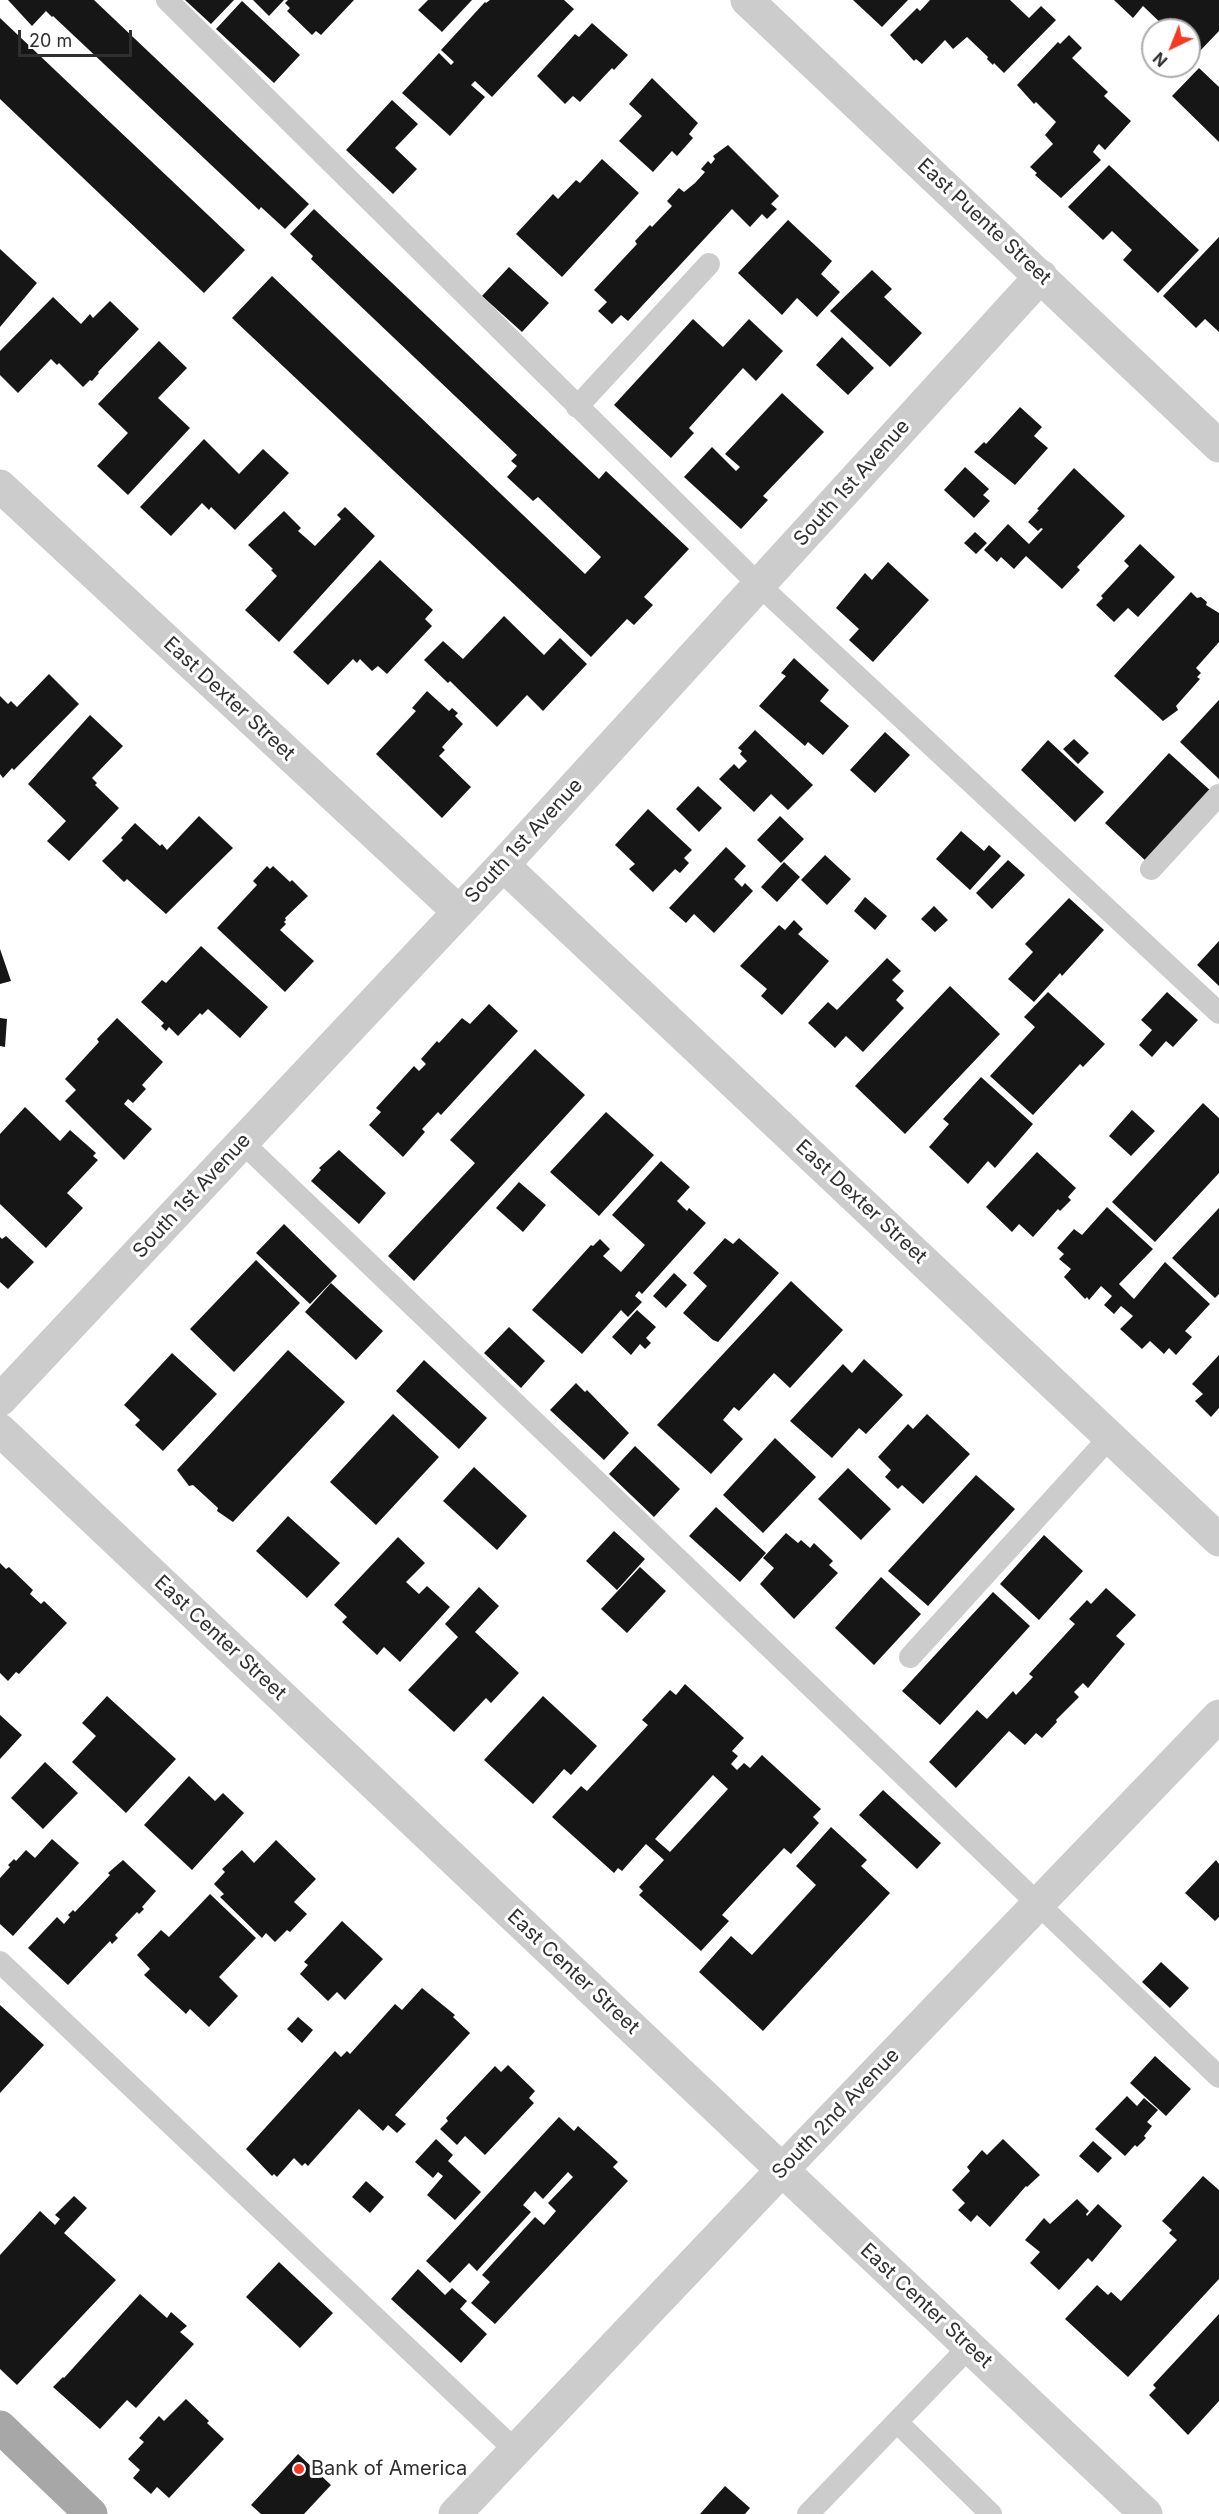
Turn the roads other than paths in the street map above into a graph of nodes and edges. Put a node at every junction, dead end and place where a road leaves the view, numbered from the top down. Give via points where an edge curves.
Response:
1 (167, 0) edge
2 (747, 0) edge
3 (709, 264) dead end
4 (1041, 276) junction
5 (578, 407) junction
6 (1219, 446) edge
7 (0, 486) edge
8 (759, 585) junction
9 (1219, 795) edge
10 (502, 865) junction
11 (1150, 869) dead end
12 (459, 912) junction
13 (1219, 1013) edge
14 (243, 1142) junction
15 (0, 1400) edge
16 (0, 1430) edge
17 (1110, 1437) junction
18 (1219, 1540) edge
19 (910, 1657) dead end
20 (1219, 1716) edge
21 (1037, 1904) junction
22 (0, 1962) edge
23 (1219, 2077) edge
24 (782, 2170) junction
25 (969, 2346) junction
26 (897, 2422) junction
27 (0, 2427) edge
28 (515, 2450) junction
29 (91, 2514) edge
30 (455, 2514) edge
31 (808, 2514) edge
32 (991, 2514) edge
33 (1146, 2514) edge

1 - 5 lane
2 - 4 street, East Puente Street
3 - 5 lane
4 - 6 street, East Puente Street
4 - 8 street, South 1st Avenue
5 - 8 lane
7 - 12 street, East Dexter Street
8 - 10 street, South 1st Avenue
8 - 13 lane
9 - 11 lane
10 - 12 street, South 1st Avenue
10 - 17 street, East Dexter Street
12 - 14 street, South 1st Avenue
14 - 15 street, South 1st Avenue
14 - 21 lane
16 - 24 street, East Center Street
17 - 18 street, East Dexter Street
17 - 19 lane
20 - 21 street, South 2nd Avenue
21 - 23 lane
21 - 24 street, South 2nd Avenue
22 - 28 lane
24 - 25 street, East Center Street
24 - 28 street, South 2nd Avenue
25 - 26 lane
25 - 33 street, East Center Street
26 - 31 lane
26 - 32 lane
27 - 29 main road
28 - 30 street, South 2nd Avenue

